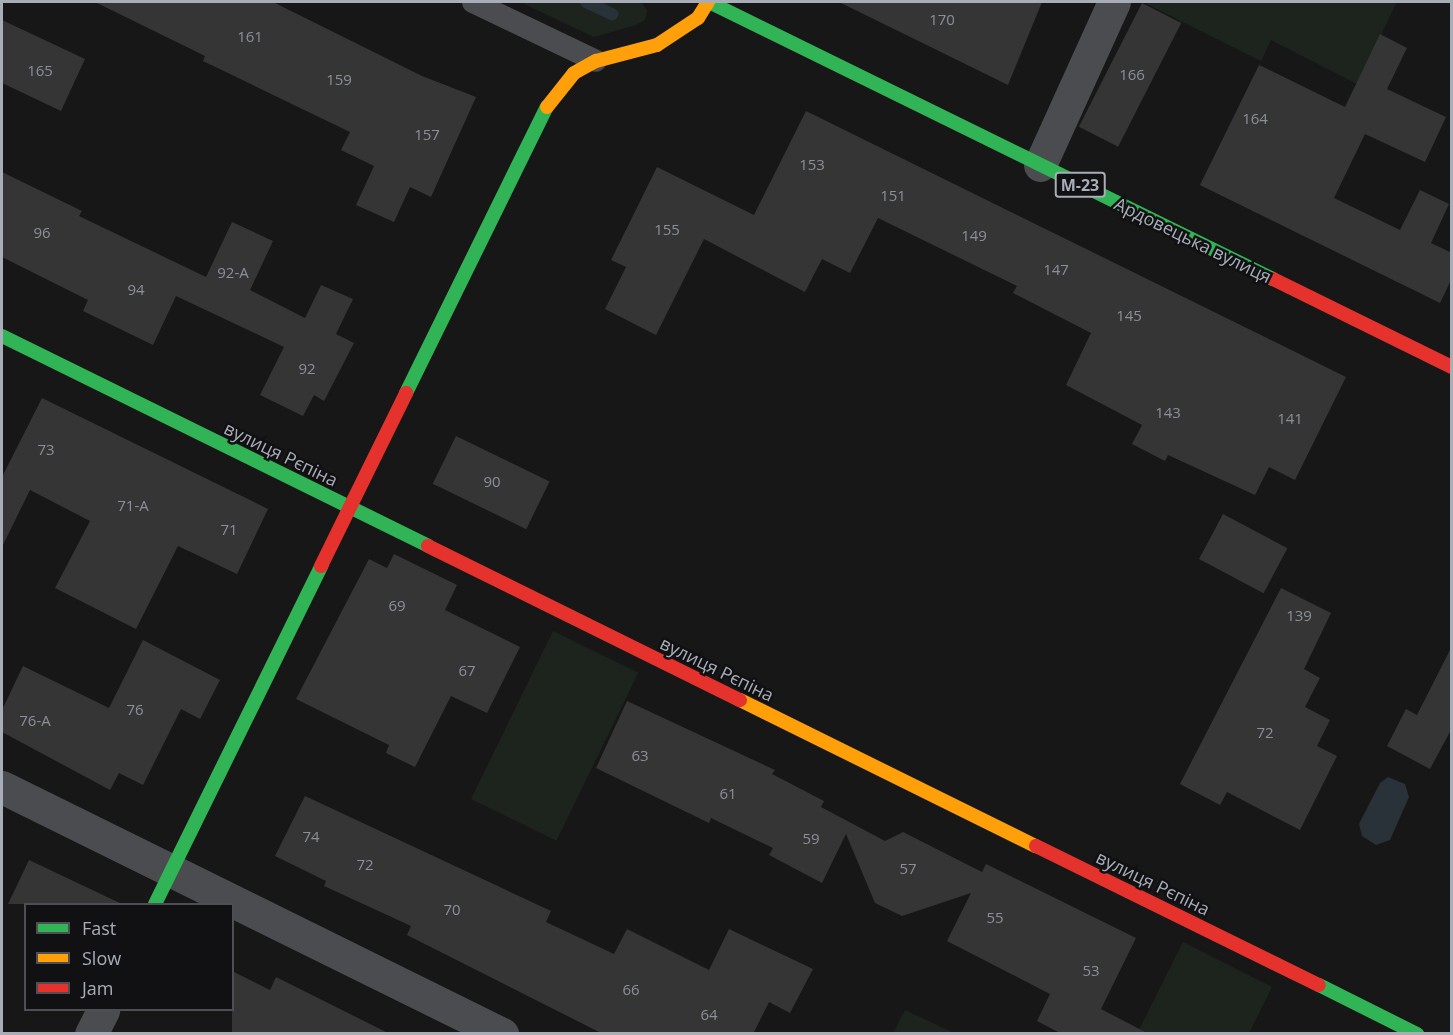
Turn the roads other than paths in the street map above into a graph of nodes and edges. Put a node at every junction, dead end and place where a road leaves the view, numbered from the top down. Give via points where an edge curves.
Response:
1 (473, 2) edge
2 (708, 2) edge
3 (1114, 2) edge
4 (596, 61) junction
5 (1040, 165) junction
6 (2, 336) edge
7 (1452, 367) edge
8 (350, 508) junction
9 (2, 787) edge
10 (171, 872) junction
11 (156, 903) edge
12 (102, 1011) edge
13 (91, 1034) edge
14 (502, 1034) edge
15 (1417, 1034) edge

1 - 4 lane
2 - 4 main road via 698,18 657,45
2 - 5 main road, Ардовецька вулиця / М-23
3 - 5 street
4 - 8 main road via 574,73 546,109
5 - 7 main road, Ардовецька вулиця / М-23
6 - 8 main road, вулиця Рєпіна
8 - 10 main road
8 - 15 main road, вулиця Рєпіна
9 - 10 street
10 - 11 main road
10 - 14 street
12 - 13 street

